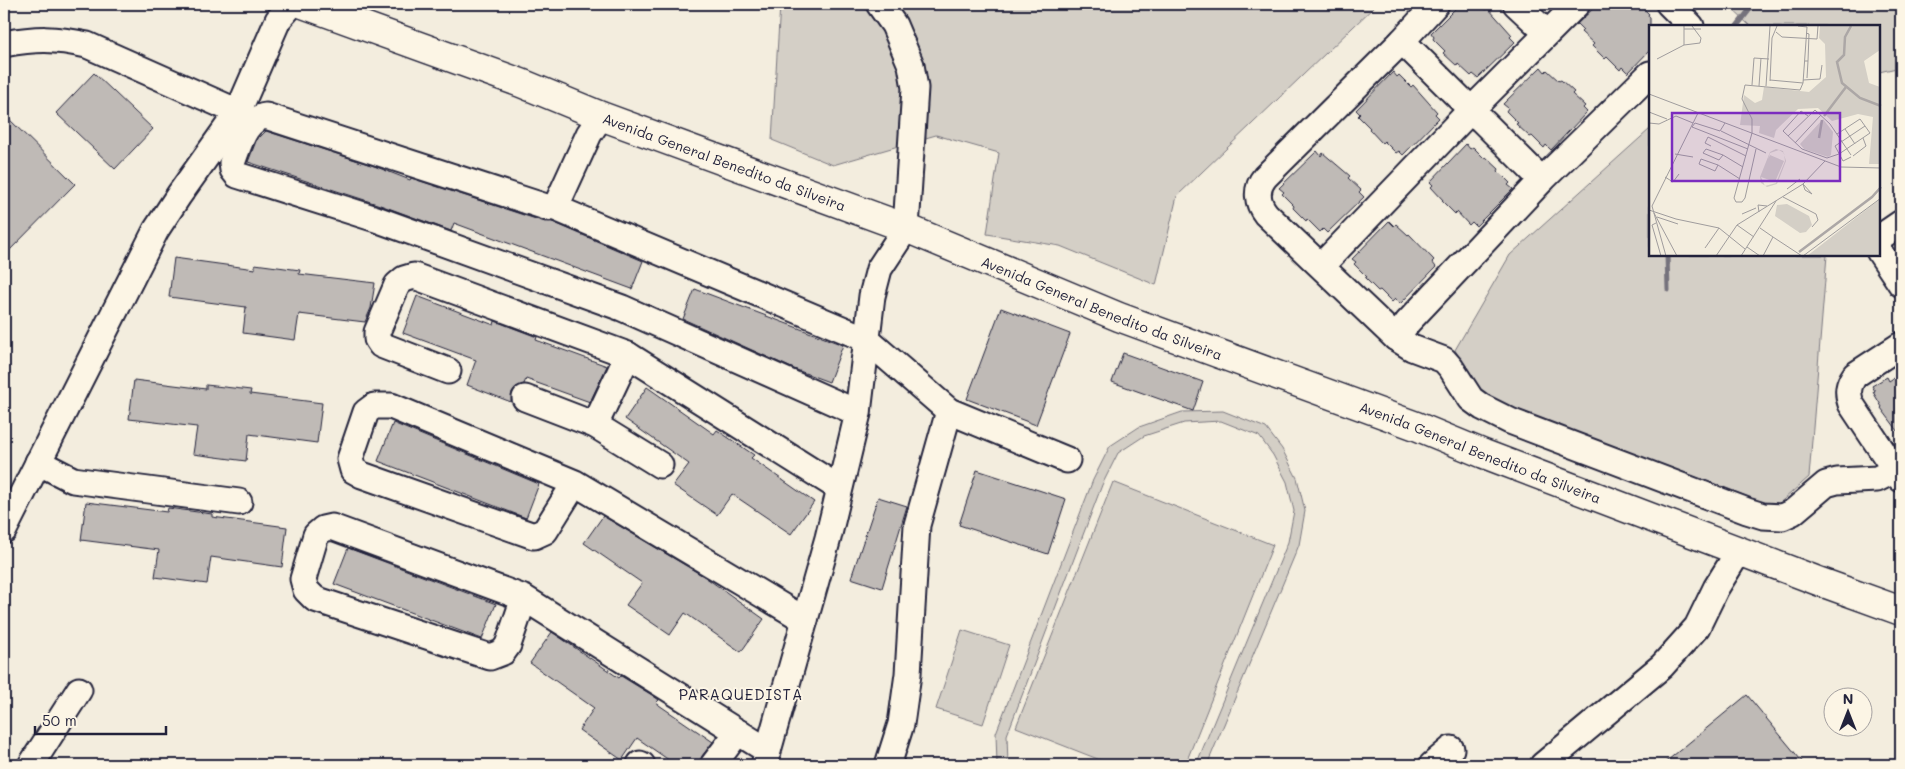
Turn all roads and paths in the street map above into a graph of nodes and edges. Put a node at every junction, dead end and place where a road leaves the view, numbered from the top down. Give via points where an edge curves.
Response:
1 (292, 4) edge
2 (303, 4) edge
3 (879, 4) edge
4 (1436, 4) edge
5 (1516, 4) edge
6 (1577, 4) edge
7 (1668, 4) edge
8 (1690, 25) edge
9 (1547, 33) junction
10 (1402, 41) junction
11 (4, 44) edge
12 (1649, 75) edge
13 (1471, 110) junction
14 (238, 112) junction
15 (601, 116) junction
16 (1542, 180) junction
17 (553, 207) junction
18 (1901, 224) edge
19 (906, 228) junction
20 (1880, 237) edge
21 (1880, 253) edge
22 (1322, 265) junction
23 (1901, 284) edge
24 (1396, 338) junction
25 (866, 339) junction
26 (1901, 345) edge
27 (628, 355) junction
28 (448, 371) dead end
29 (525, 398) dead end
30 (949, 412) junction
31 (858, 413) junction
32 (595, 424) junction
33 (1067, 460) dead end
34 (38, 462) junction
35 (660, 465) dead end
36 (1899, 472) edge
37 (575, 483) junction
38 (839, 488) junction
39 (239, 502) dead end
40 (4, 530) edge
41 (1739, 551) junction
42 (524, 598) junction
43 (1901, 611) edge
44 (805, 620) junction
45 (79, 690) dead end
46 (738, 732) junction
47 (1451, 749) dead end
48 (766, 758) edge
49 (31, 765) edge
50 (713, 765) edge
51 (888, 765) edge
52 (1432, 765) edge
53 (1543, 765) edge

1 - 14 street via 278,20
2 - 15 main road, Avenida General Benedito da Silveira
3 - 19 street via 894,25 911,65 915,88
4 - 10 street
5 - 9 street
6 - 9 street
7 - 8 street
9 - 13 street
10 - 13 street
10 - 22 street via 1265,178 1259,188 1263,210
11 - 14 street via 61,39 87,45
12 - 16 street
13 - 16 street
13 - 22 street
14 - 34 street via 156,230
15 - 17 street via 588,134
15 - 19 main road, Avenida General Benedito da Silveira
16 - 24 street
17 - 25 street
17 - 31 street via 545,208 266,116 248,125 232,163 237,174 376,219 622,308
18 - 20 street
19 - 25 street via 879,269
19 - 41 main road, Avenida General Benedito da Silveira via 1119,317 1416,426
21 - 23 street
22 - 24 street
24 - 36 street via 1444,360 1471,399 1501,417 1763,516 1788,515 1826,484 1877,479
25 - 30 street
25 - 31 street
26 - 36 street via 1855,375 1848,389 1851,404
27 - 28 street via 414,276 404,279 397,285 377,339 381,345
27 - 32 street
27 - 38 street
29 - 32 street
30 - 33 street
30 - 51 street via 917,525 908,674 900,724
31 - 38 street
32 - 35 street
34 - 39 street via 73,480
34 - 40 street
37 - 37 street via 391,406 374,406 366,412 350,459 353,470 362,476 534,536 544,531
37 - 44 street
38 - 44 street
41 - 43 main road, Avenida General Benedito da Silveira
41 - 53 street via 1697,627 1662,666
42 - 42 street via 332,527 316,535 303,579 306,590 315,599 490,657 503,652 508,644
42 - 46 street
44 - 48 street
45 - 49 street
46 - 48 street
46 - 50 street
47 - 52 street

